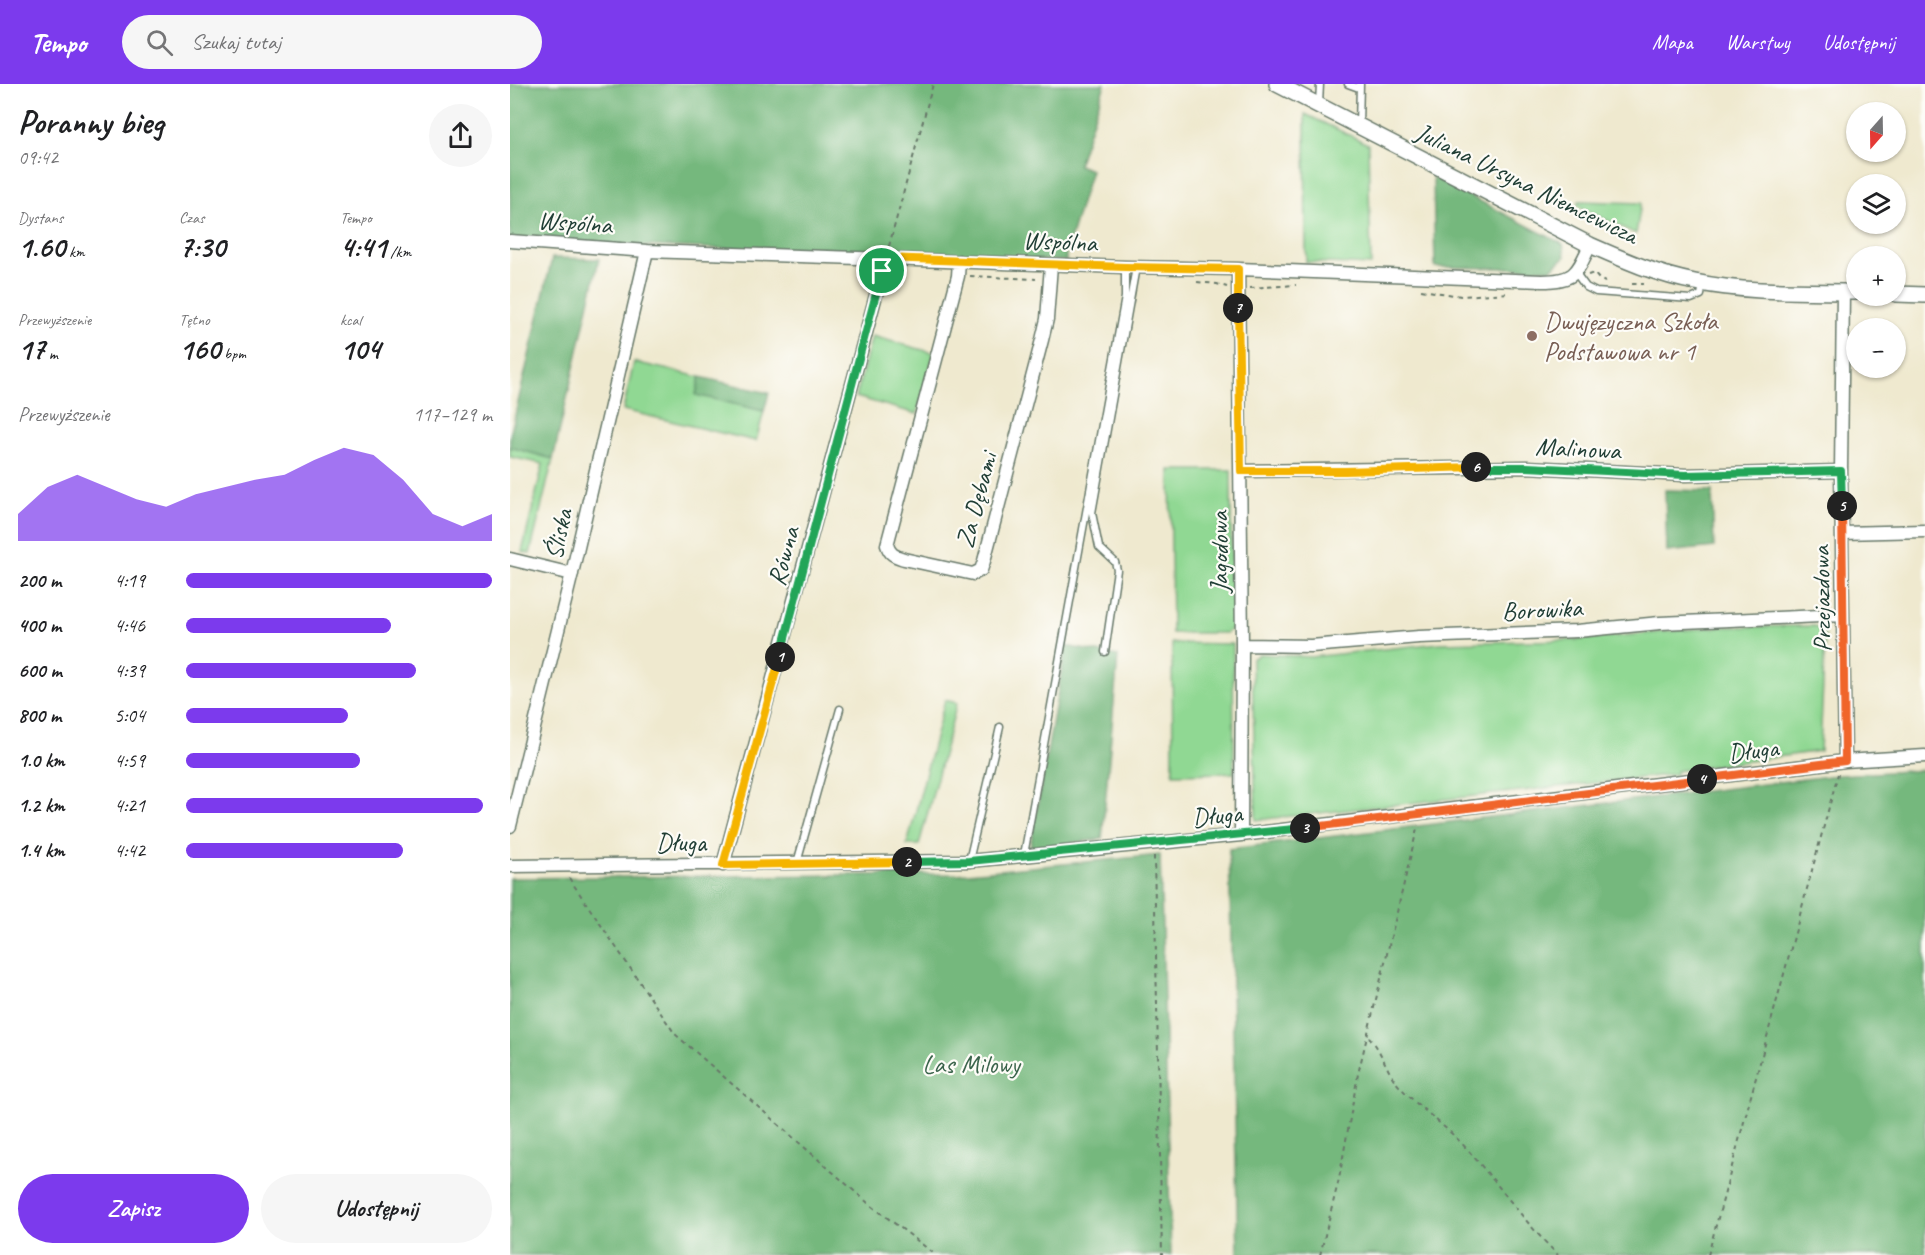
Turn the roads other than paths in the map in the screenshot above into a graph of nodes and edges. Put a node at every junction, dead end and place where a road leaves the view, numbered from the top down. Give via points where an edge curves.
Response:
1 (1277, 84) edge
2 (1320, 84) edge
3 (1348, 84) edge
4 (1359, 86) edge
5 (1319, 105) junction
6 (1359, 126) junction
7 (510, 241) edge
8 (1590, 245) junction
9 (647, 250) junction
10 (886, 258) junction
11 (959, 261) junction
12 (1051, 265) junction
13 (1130, 267) junction
14 (1238, 269) junction
15 (1575, 272) junction
16 (1703, 284) junction
17 (1846, 292) edge
18 (1906, 294) edge
19 (1925, 295) edge
20 (1849, 306) edge
21 (1241, 471) junction
22 (1841, 471) junction
23 (1925, 531) edge
24 (1842, 533) junction
25 (510, 560) edge
26 (572, 574) junction
27 (1843, 615) junction
28 (1242, 645) junction
29 (1105, 652) dead end
30 (840, 710) dead end
31 (1000, 727) dead end
32 (1925, 756) edge
33 (1845, 761) junction
34 (510, 826) edge
35 (1241, 835) junction
36 (1024, 856) junction
37 (969, 861) junction
38 (797, 863) junction
39 (723, 865) junction
40 (510, 866) edge

1 - 5 street, Juliana Ursyna Niemcewicza
2 - 5 lane
3 - 4 lane
4 - 6 lane
5 - 6 street, Juliana Ursyna Niemcewicza
6 - 8 street, Juliana Ursyna Niemcewicza
7 - 9 street, Wspólna
8 - 15 street
8 - 16 street, Juliana Ursyna Niemcewicza via 1661,273
9 - 10 street, Wspólna
9 - 26 street, Śliska
10 - 11 street, Wspólna
10 - 39 street, Równa
11 - 12 street, Wspólna
11 - 12 street, Za Dębami via 887,545 893,556 973,574 981,570 984,561 1042,340
12 - 13 street, Wspólna
13 - 14 street, Wspólna
13 - 29 lane via 1092,513 1099,547 1118,570
13 - 36 lane
14 - 15 street, Wspólna via 1542,281 1562,280
14 - 21 street, Jagodowa
15 - 16 lane via 1586,287 1596,292 1691,299 1701,295
16 - 17 street, Juliana Ursyna Niemcewicza
18 - 19 street
20 - 22 street, Przejazdowa
21 - 22 street, Malinowa via 1527,467 1685,475
21 - 28 street, Jagodowa
22 - 24 street, Przejazdowa
23 - 24 street
24 - 27 street, Przejazdowa
25 - 26 street
26 - 34 street, Śliska
27 - 28 street, Borowika via 1311,646
27 - 33 street, Przejazdowa
28 - 35 street, Jagodowa
30 - 38 lane
31 - 37 lane
32 - 33 street, Długa
33 - 35 street, Długa
35 - 36 street, Długa
36 - 37 street, Długa
37 - 38 street, Długa
38 - 39 street, Długa
39 - 40 street, Długa

